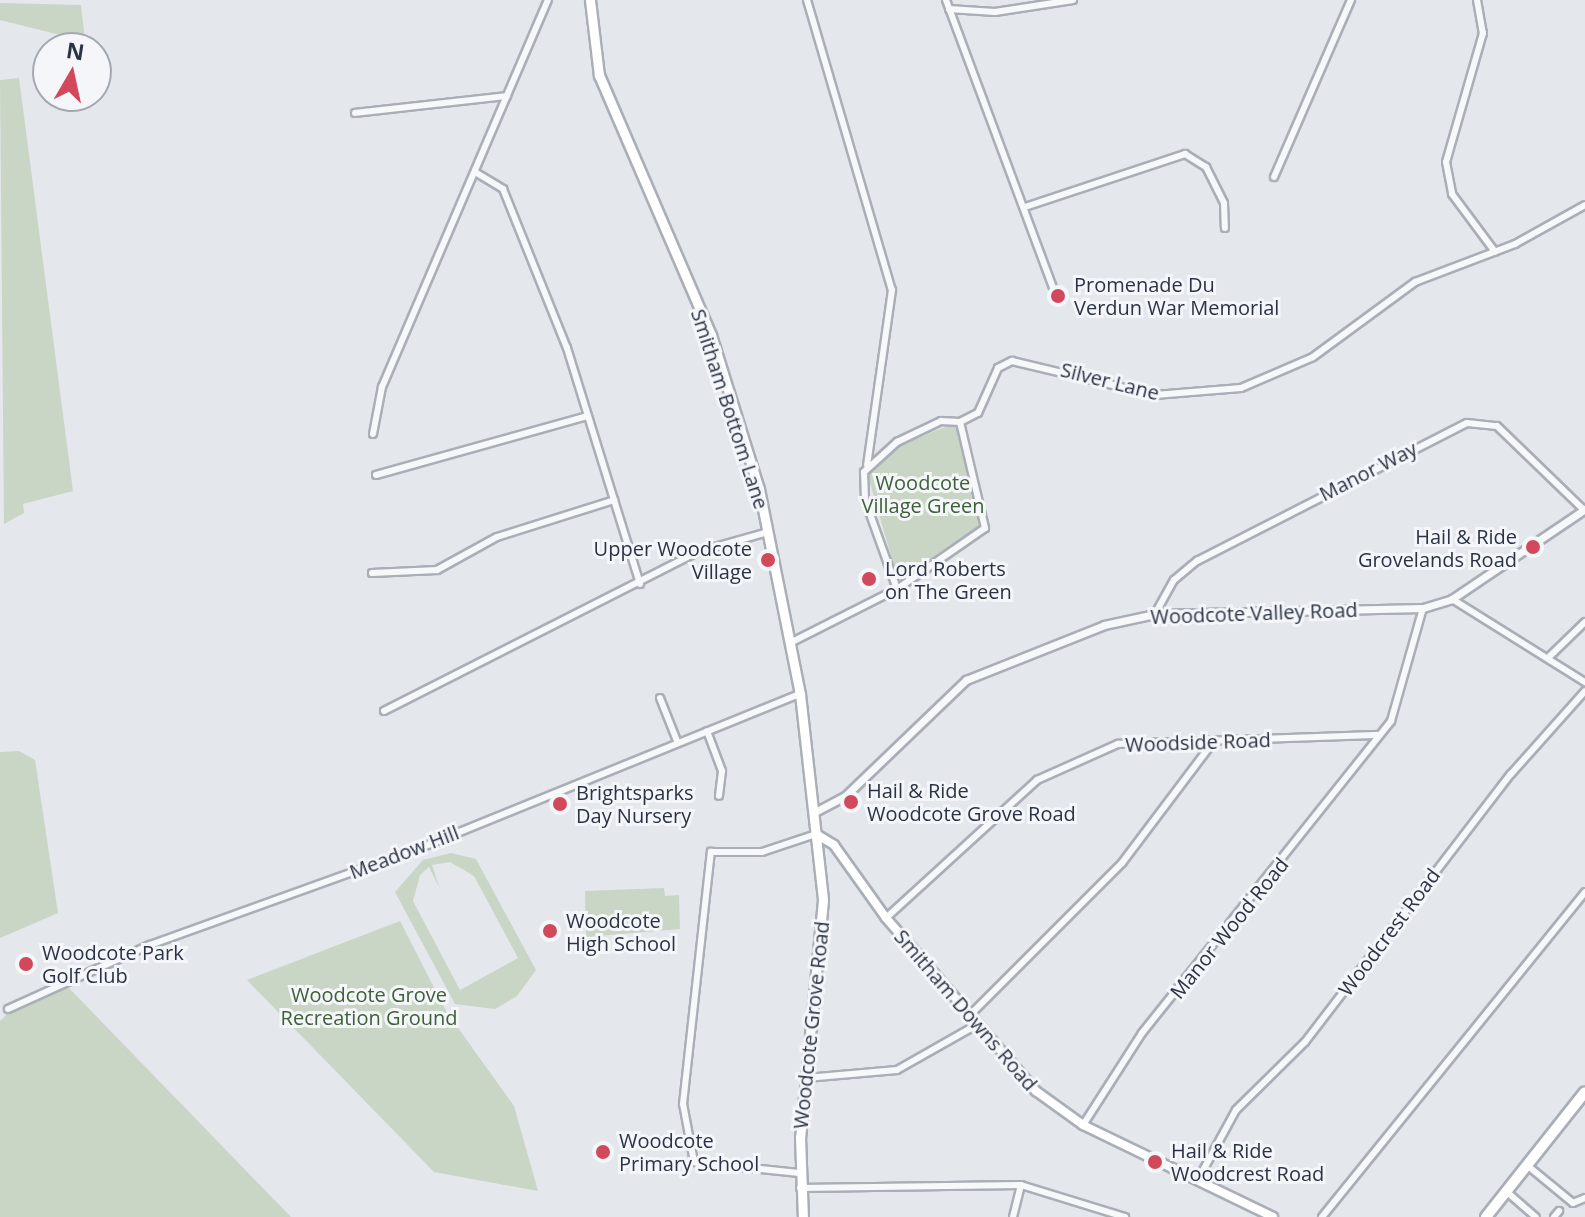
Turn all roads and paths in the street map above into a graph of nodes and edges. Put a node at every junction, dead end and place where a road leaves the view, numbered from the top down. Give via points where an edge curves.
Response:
1 (548, 0) edge
2 (590, 0) edge
3 (807, 0) edge
4 (946, 0) edge
5 (1073, 0) edge
6 (1351, 0) edge
7 (1477, 0) edge
8 (949, 9) junction
9 (507, 96) junction
10 (355, 113) dead end
11 (475, 172) junction
12 (1274, 177) dead end
13 (1585, 205) edge
14 (1025, 207) junction
15 (1225, 228) dead end
16 (1495, 252) junction
17 (1053, 287) dead end
18 (588, 416) junction
19 (960, 422) junction
20 (373, 434) dead end
21 (868, 465) junction
22 (376, 475) dead end
23 (614, 500) junction
24 (1585, 510) edge
25 (768, 532) junction
26 (372, 573) dead end
27 (640, 584) junction
28 (897, 589) junction
29 (1452, 599) junction
30 (1423, 608) junction
31 (1155, 614) junction
32 (1585, 622) edge
33 (790, 643) junction
34 (1550, 656) junction
35 (1585, 682) edge
36 (1585, 691) edge
37 (800, 694) junction
38 (660, 698) dead end
39 (384, 711) dead end
40 (707, 731) junction
41 (1379, 735) junction
42 (677, 741) junction
43 (1211, 745) junction
44 (719, 796) dead end
45 (813, 813) junction
46 (816, 834) junction
47 (1585, 892) edge
48 (886, 918) junction
49 (8, 1009) dead end
50 (970, 1015) junction
51 (978, 1024) junction
52 (806, 1078) junction
53 (1585, 1092) edge
54 (1083, 1125) junction
55 (1528, 1166) junction
56 (799, 1173) junction
57 (1200, 1176) junction
58 (1021, 1185) junction
59 (800, 1188) junction
60 (1507, 1192) junction
61 (1585, 1198) edge
62 (1102, 1209) junction
63 (803, 1217) edge
64 (1013, 1217) edge
65 (1099, 1217) edge
66 (1125, 1217) edge
67 (1273, 1217) edge
68 (1322, 1217) edge
69 (1486, 1217) edge
70 (1536, 1217) edge

1 - 9 street
2 - 25 main road, Smitham Bottom Lane via 599,75 711,335
3 - 21 street via 892,290
4 - 8 street
5 - 8 street via 1004,11
6 - 12 street
7 - 16 street via 1483,33 1446,162 1452,194
8 - 14 street
9 - 10 street
9 - 11 street
11 - 18 street via 503,189
11 - 20 street via 382,387
13 - 16 street, Silver Lane
14 - 15 street via 1185,154 1206,167 1224,203
14 - 17 street
16 - 19 street, Silver Lane via 1415,282 1313,357 1241,388 1155,395 1012,361 998,368 978,413
18 - 22 street
18 - 23 street
19 - 21 street via 941,421
19 - 28 street via 985,528
21 - 28 street via 865,500
23 - 26 street via 497,537 437,570
23 - 27 street
24 - 29 street, Woodcote Valley Road
24 - 31 street, Manor Way via 1507,432 1467,423 1197,561 1174,580
25 - 27 street via 706,548
25 - 33 main road, Smitham Bottom Lane
27 - 39 street
28 - 33 street
29 - 30 street, Woodcote Valley Road
29 - 34 street
30 - 31 street, Woodcote Valley Road
30 - 41 street, Manor Wood Road via 1391,721
31 - 45 street, Woodcote Valley Road via 1104,625 966,680 845,796
32 - 34 street
33 - 37 main road, Smitham Bottom Lane
34 - 35 street
36 - 57 street, Woodcrest Road via 1511,774 1305,1042 1236,1110
37 - 40 street, Meadow Hill
37 - 45 main road, Smitham Bottom Lane
38 - 42 street
40 - 42 street, Meadow Hill
40 - 44 street via 722,771
41 - 43 street, Woodside Road
41 - 54 street, Manor Wood Road via 1142,1033
42 - 49 street, Meadow Hill via 430,844 150,945
43 - 48 street, Woodside Road via 1129,740 1037,780
43 - 50 street via 1122,863
45 - 46 main road, Smitham Bottom Lane
46 - 48 main road, Smitham Downs Road via 834,845
46 - 52 main road, Woodcote Grove Road via 823,947
46 - 56 street via 762,852 714,852 684,1090 689,1158
47 - 68 street
48 - 50 main road, Smitham Downs Road
50 - 51 main road, Smitham Downs Road
51 - 52 street via 897,1070
51 - 54 main road, Smitham Downs Road via 1036,1091
52 - 56 main road, Woodcote Grove Road
53 - 55 highway
54 - 57 main road, Smitham Downs Road
55 - 60 highway
55 - 61 street via 1573,1203
56 - 59 main road, Woodcote Grove Road
57 - 67 main road, Smitham Downs Road
58 - 59 street
58 - 62 street
58 - 64 street
59 - 63 main road, Woodcote Grove Road
60 - 69 highway
60 - 70 street
62 - 65 street
62 - 66 street

